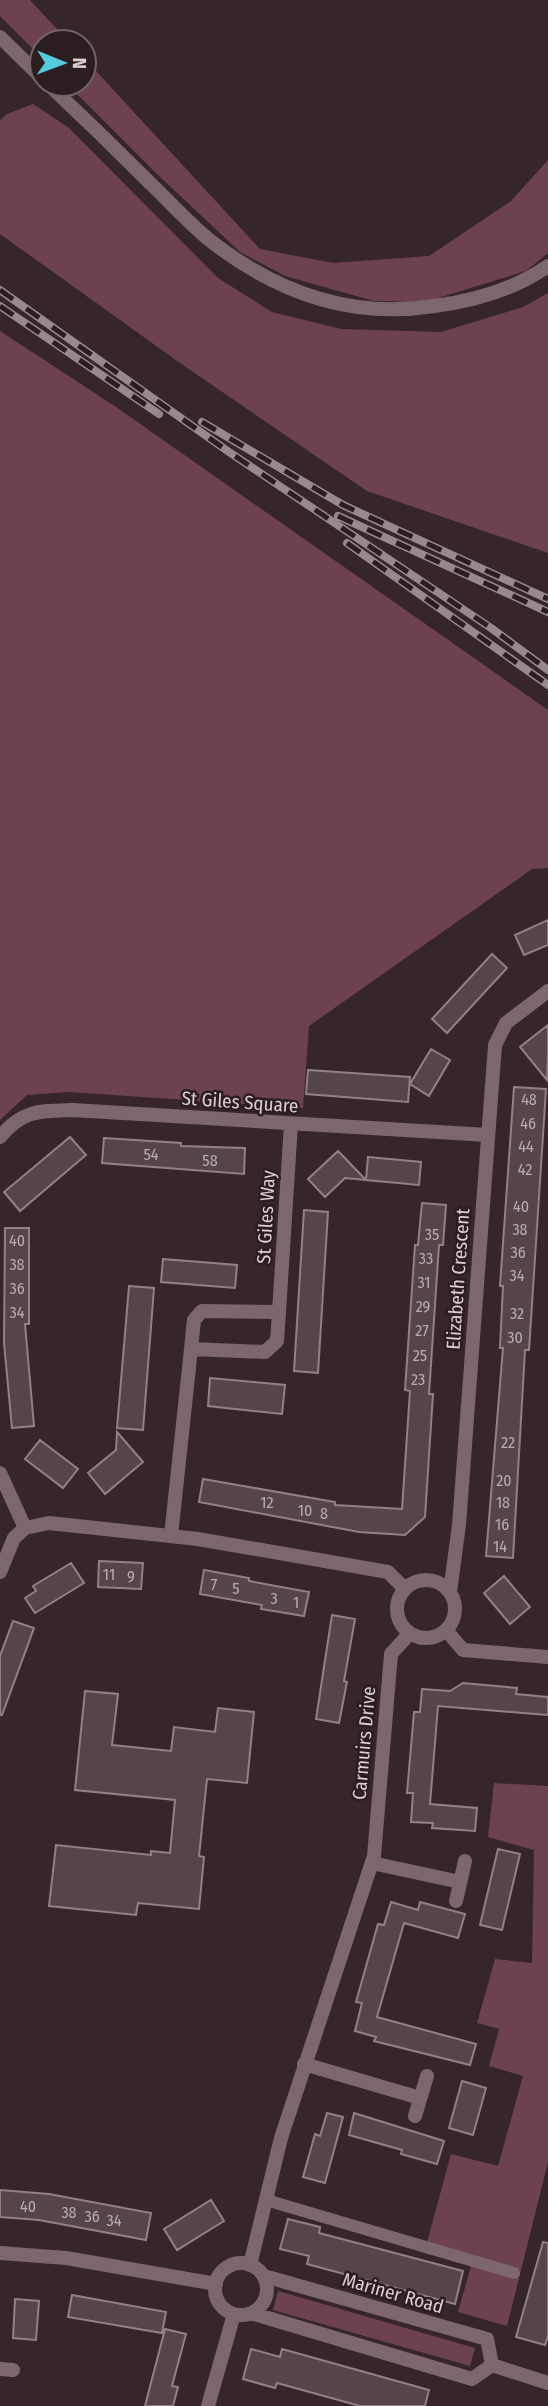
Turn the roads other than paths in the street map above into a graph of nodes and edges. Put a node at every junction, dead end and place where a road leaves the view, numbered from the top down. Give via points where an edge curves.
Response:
1 (0, 37) edge
2 (28, 64) edge
3 (63, 98) edge
4 (548, 266) edge
5 (548, 991) edge
6 (290, 1124) junction
7 (488, 1135) junction
8 (0, 1137) edge
9 (279, 1312) junction
10 (191, 1349) junction
11 (0, 1473) edge
12 (25, 1528) junction
13 (171, 1536) junction
14 (0, 1572) edge
15 (405, 1588) junction
16 (450, 1592) junction
17 (446, 1630) junction
18 (410, 1633) junction
19 (548, 1657) edge
20 (465, 1861) dead end
21 (372, 1863) junction
22 (460, 1882) junction
23 (456, 1901) dead end
24 (304, 2064) junction
25 (427, 2076) dead end
26 (420, 2098) junction
27 (415, 2116) dead end
28 (266, 2200) junction
29 (0, 2253) edge
30 (250, 2265) junction
31 (514, 2273) dead end
32 (264, 2276) junction
33 (216, 2284) junction
34 (251, 2313) junction
35 (234, 2314) junction
36 (492, 2365) junction
37 (548, 2383) edge
38 (208, 2406) edge

1 - 2 street
3 - 4 street via 211,241 289,290 367,309 412,310 502,290
5 - 7 street, Elizabeth Crescent via 506,1023 495,1045
6 - 7 street, St Giles Square
6 - 8 street, St Giles Square via 34,1111 12,1123
6 - 9 street, St Giles Way
7 - 16 street, Elizabeth Crescent
9 - 10 street via 202,1311 194,1320
9 - 10 street, St Giles Way via 277,1341 265,1352
10 - 13 street
11 - 12 street
12 - 13 street via 49,1523
12 - 14 street via 14,1538
13 - 15 street via 388,1572
15 - 16 street via 433,1580
15 - 18 street via 398,1617
16 - 17 street via 454,1615
17 - 18 street via 427,1637
17 - 19 street via 463,1650
18 - 21 street, Carmuirs Drive via 391,1654
20 - 22 street
21 - 22 street
21 - 24 street, Carmuirs Drive
22 - 23 street
24 - 26 street
24 - 28 street, Carmuirs Drive
25 - 26 street
26 - 27 street
28 - 30 street, Carmuirs Drive
28 - 31 lane
29 - 33 street via 66,2258
30 - 32 street
30 - 33 street via 229,2266
32 - 34 street via 264,2301
32 - 36 street, Mariner Road via 487,2339
33 - 35 street via 220,2304
34 - 35 street
34 - 36 street via 472,2379
35 - 38 street
36 - 37 street

